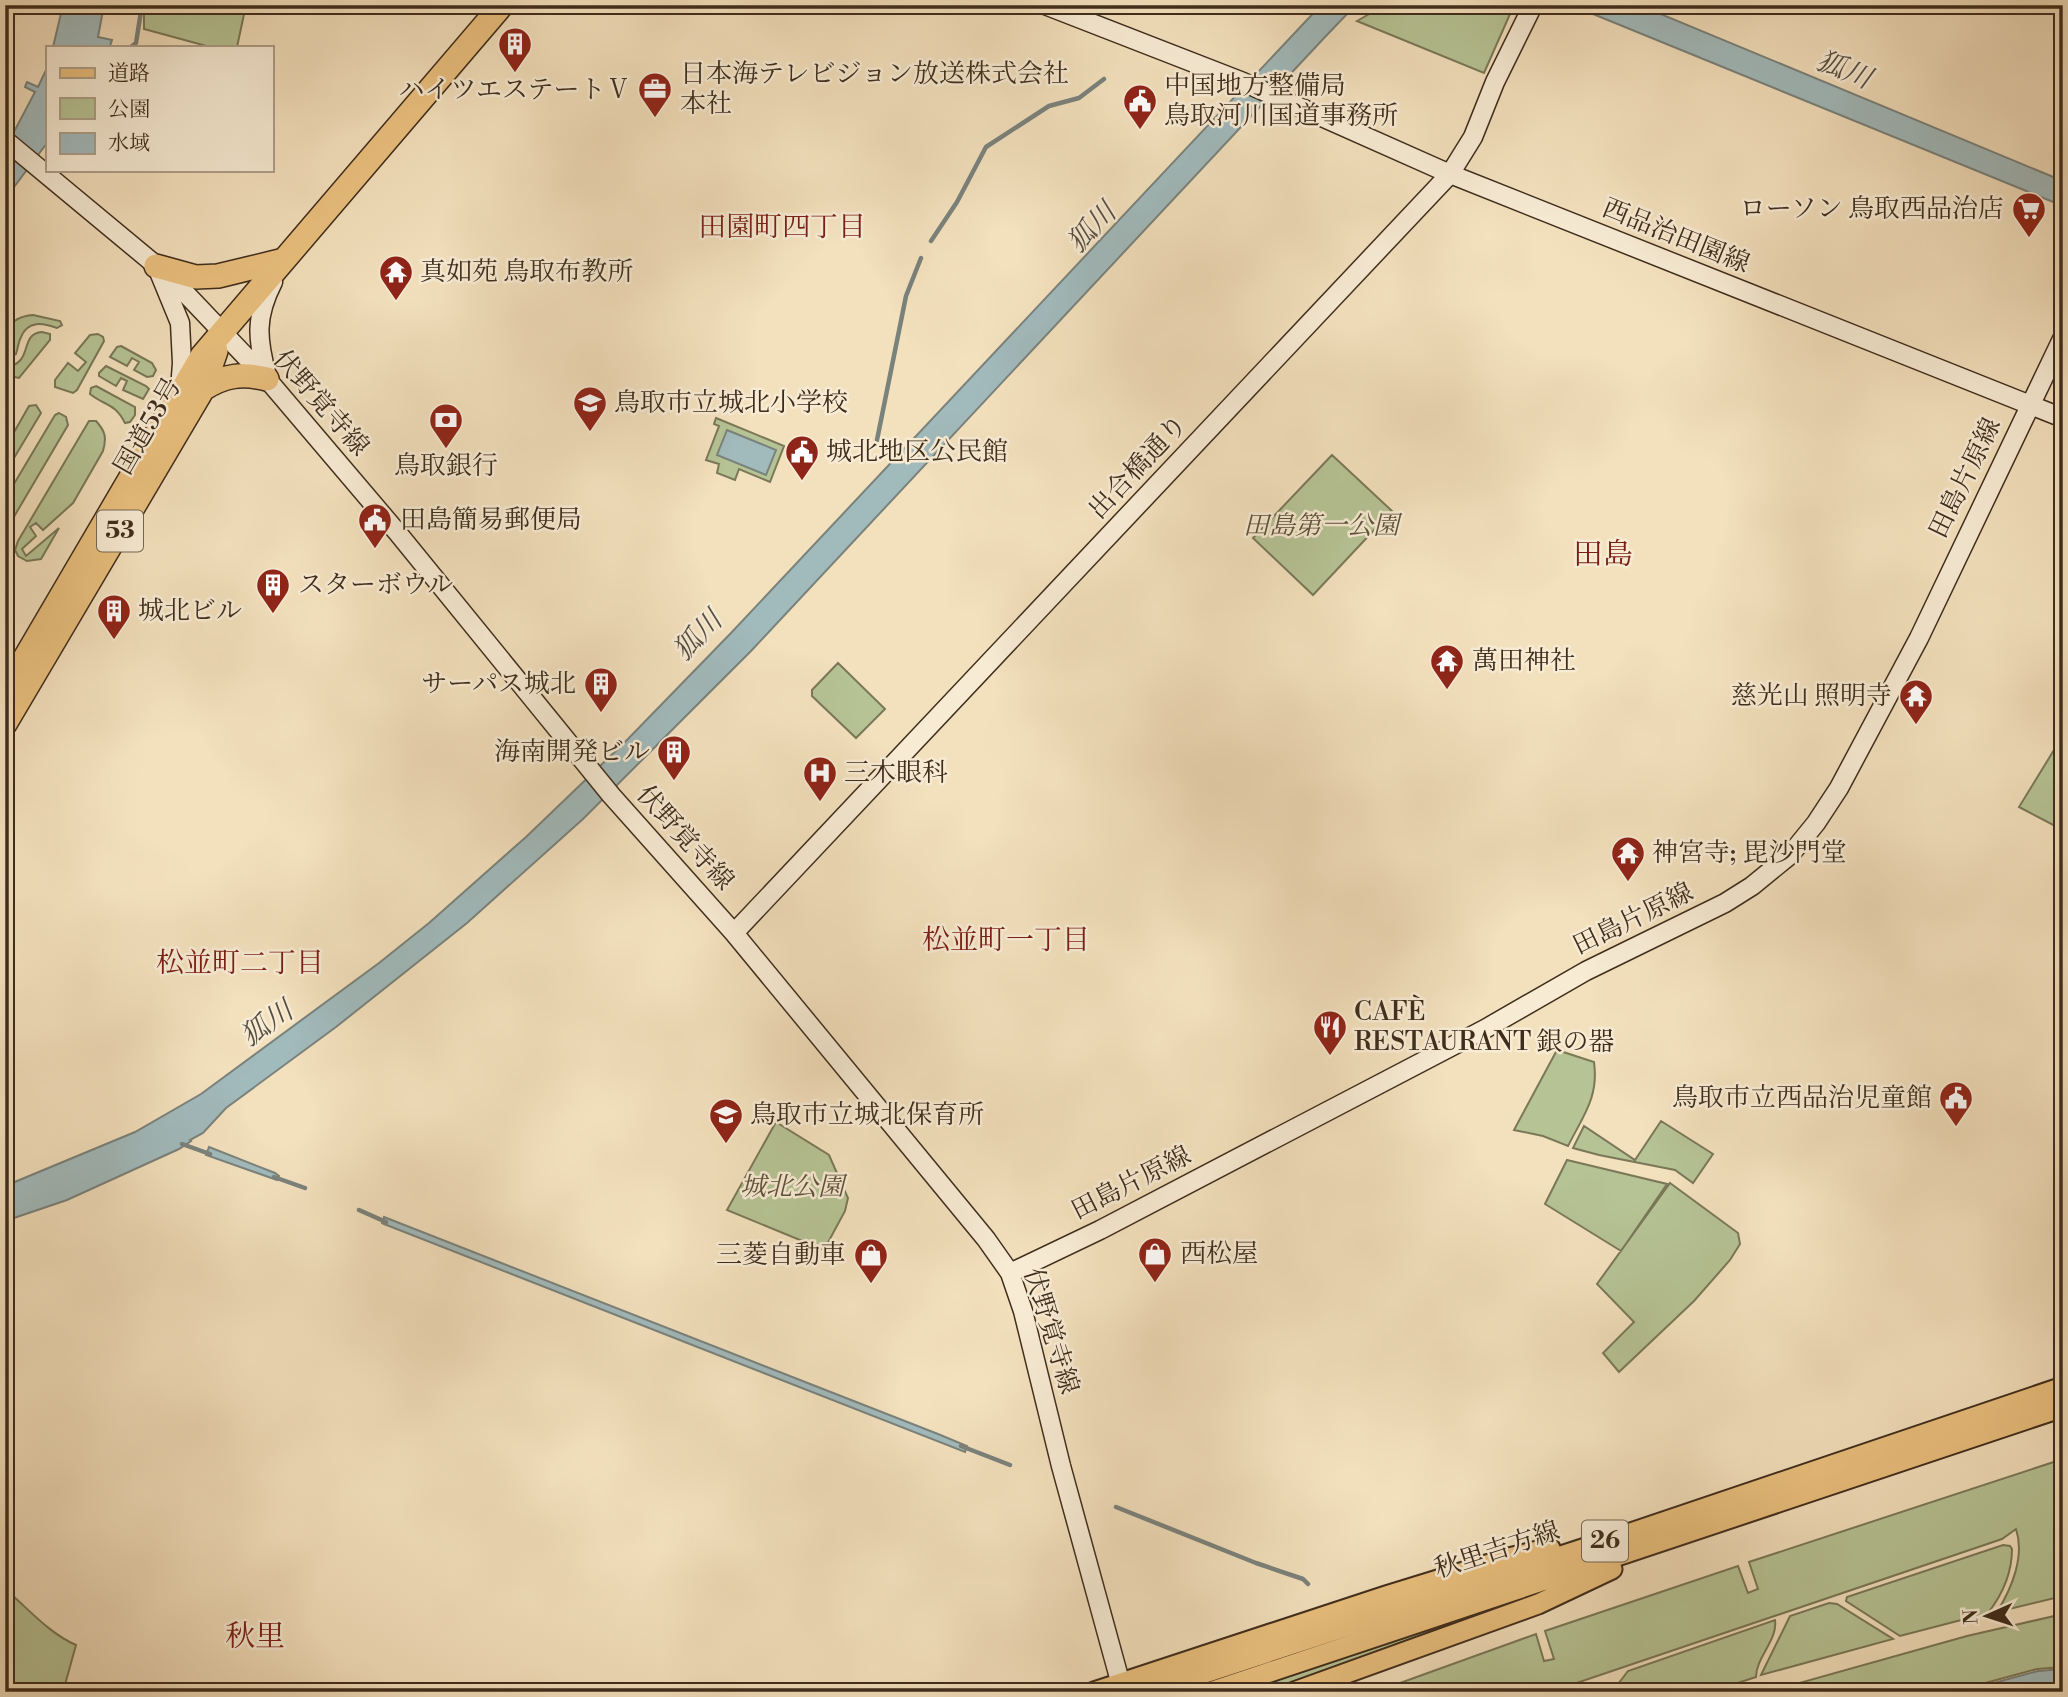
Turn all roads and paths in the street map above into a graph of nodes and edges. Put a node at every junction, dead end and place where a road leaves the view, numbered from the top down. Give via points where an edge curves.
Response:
1 (502, 5) edge
2 (1045, 5) edge
3 (1533, 5) edge
4 (5, 140) edge
5 (46, 172) edge
6 (46, 172) edge
7 (1450, 174) junction
8 (284, 260) junction
9 (156, 266) junction
10 (223, 332) junction
11 (2063, 337) edge
12 (267, 379) junction
13 (203, 389) junction
14 (179, 393) junction
15 (2030, 404) junction
16 (2063, 418) edge
17 (5, 692) edge
18 (5, 724) edge
19 (734, 933) junction
20 (1010, 1273) junction
21 (2063, 1387) edge
22 (2063, 1407) edge
23 (1619, 1537) junction
24 (1673, 1539) junction
25 (1120, 1681) edge
26 (1094, 1692) edge
27 (1147, 1692) edge
28 (1210, 1692) edge
29 (1294, 1692) edge

1 - 8 highway, 国道53号 / 53
2 - 7 main road, 西品治田園線 via 1243,82
3 - 7 main road, 出合橋通り via 1473,137
4 - 5 main road, 伏野覚寺線
6 - 9 main road, 伏野覚寺線
7 - 15 main road, 西品治田園線
7 - 19 main road, 出合橋通り
8 - 9 highway via 218,276 196,277
8 - 10 highway, 国道53号 / 53
8 - 12 main road via 259,320
9 - 10 main road, 伏野覚寺線
9 - 14 main road via 180,323
10 - 12 main road, 伏野覚寺線
10 - 13 highway, 国道53号 / 53
10 - 14 highway, 国道53号 / 53
11 - 15 main road, 田島片原線
12 - 13 highway via 231,376
12 - 19 main road, 伏野覚寺線 via 611,795
13 - 18 highway, 国道53号 / 53
14 - 17 highway, 国道53号 / 53
15 - 16 main road, 西品治田園線
15 - 20 main road, 田島片原線 via 1919,638 1839,788 1790,855 1725,903
19 - 20 main road, 伏野覚寺線
20 - 25 main road, 伏野覚寺線
21 - 23 main road, 秋里吉方線 / 26
22 - 24 main road, 秋里吉方線 / 26
23 - 25 main road via 1509,1558
23 - 27 main road, 秋里吉方線 / 26
24 - 28 main road, 秋里吉方線 / 26
24 - 29 main road via 1538,1604
25 - 26 main road

